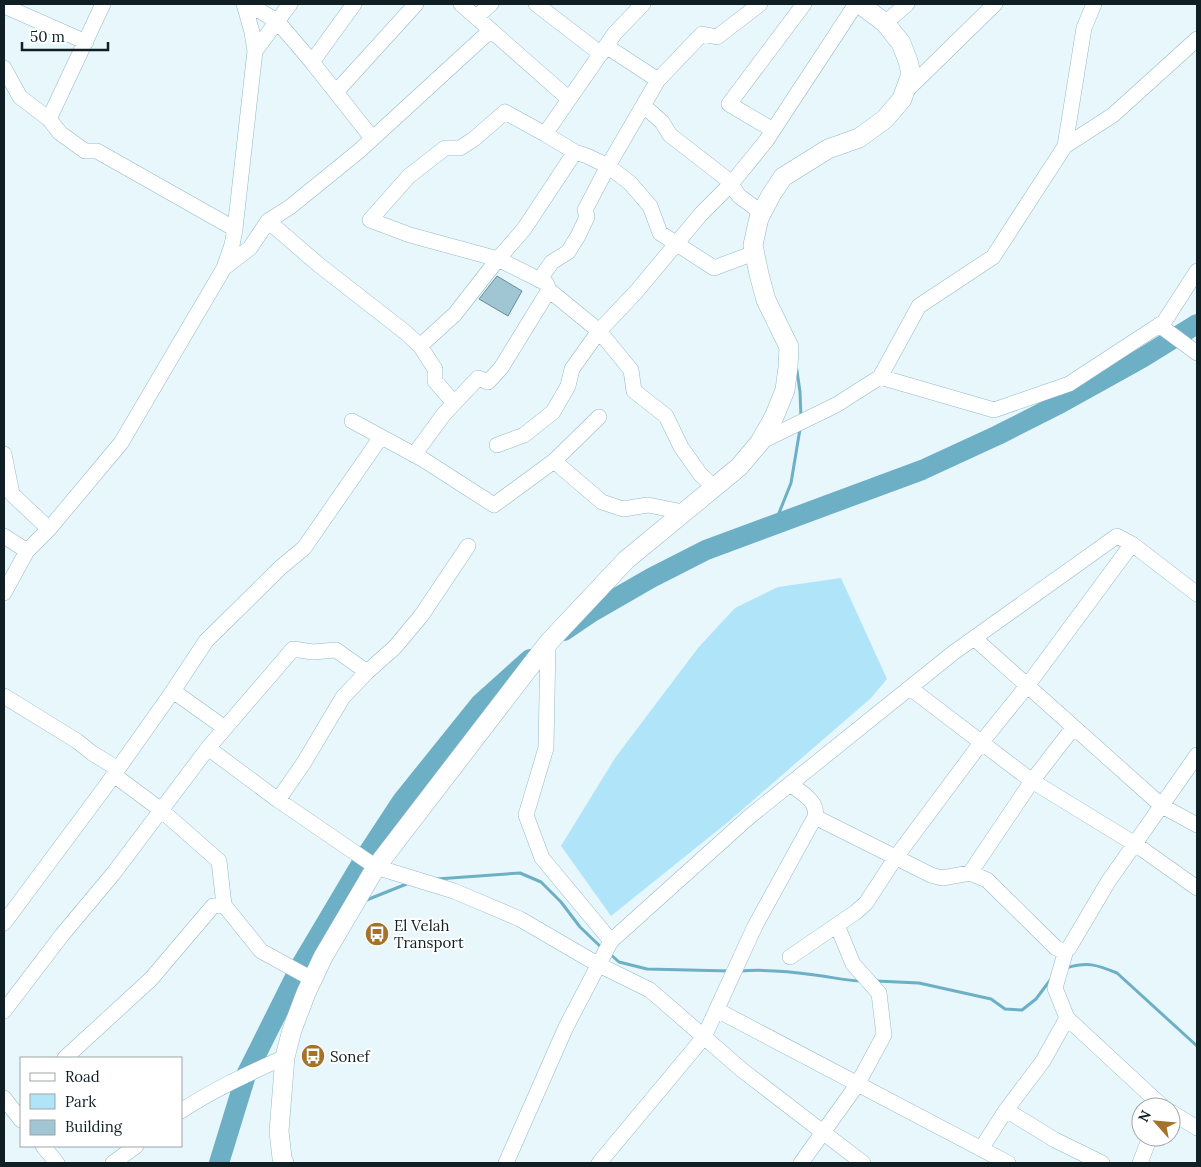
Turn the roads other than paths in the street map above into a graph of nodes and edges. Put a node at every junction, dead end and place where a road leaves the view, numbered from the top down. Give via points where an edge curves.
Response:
1 (102, 4) edge
2 (244, 4) edge
3 (248, 4) edge
4 (290, 4) edge
5 (354, 4) edge
6 (416, 4) edge
7 (461, 4) edge
8 (491, 4) edge
9 (536, 4) edge
10 (643, 4) edge
11 (760, 4) edge
12 (804, 4) edge
13 (856, 4) edge
14 (860, 4) edge
15 (907, 4) edge
16 (995, 4) edge
17 (1094, 4) edge
18 (4, 6) edge
19 (476, 17) junction
20 (277, 22) junction
21 (884, 24) junction
22 (491, 30) junction
23 (1197, 39) edge
24 (86, 42) junction
25 (604, 50) junction
26 (255, 51) junction
27 (312, 62) junction
28 (4, 68) edge
29 (658, 80) junction
30 (336, 92) junction
31 (904, 93) junction
32 (569, 99) junction
33 (644, 106) junction
34 (49, 119) junction
35 (772, 130) junction
36 (545, 134) junction
37 (372, 138) junction
38 (1065, 146) junction
39 (575, 152) junction
40 (608, 166) junction
41 (731, 184) junction
42 (762, 213) junction
43 (268, 221) junction
44 (235, 229) junction
45 (676, 244) junction
46 (754, 253) junction
47 (498, 259) junction
48 (224, 268) junction
49 (1197, 271) edge
50 (544, 285) junction
51 (1158, 325) junction
52 (599, 331) junction
53 (420, 346) junction
54 (1197, 353) edge
55 (880, 377) junction
56 (454, 403) junction
57 (599, 417) dead end
58 (352, 420) dead end
59 (381, 437) junction
60 (760, 442) junction
61 (497, 445) dead end
62 (4, 454) edge
63 (414, 455) junction
64 (554, 461) junction
65 (714, 487) junction
66 (683, 512) junction
67 (49, 529) junction
68 (4, 536) edge
69 (1132, 544) junction
70 (468, 546) dead end
71 (27, 551) junction
72 (4, 593) edge
73 (1197, 594) edge
74 (974, 638) junction
75 (548, 643) junction
76 (367, 672) junction
77 (1027, 686) junction
78 (910, 688) junction
79 (173, 691) junction
80 (4, 696) edge
81 (225, 728) junction
82 (1073, 728) junction
83 (981, 743) junction
84 (208, 748) junction
85 (1197, 755) edge
86 (116, 772) junction
87 (1032, 781) junction
88 (790, 784) junction
89 (278, 800) junction
90 (1162, 806) junction
91 (161, 810) junction
92 (815, 817) junction
93 (1197, 825) edge
94 (1136, 844) junction
95 (896, 857) junction
96 (376, 867) junction
97 (970, 873) junction
98 (1197, 888) edge
99 (224, 905) junction
100 (4, 922) edge
101 (837, 925) junction
102 (611, 941) junction
103 (1066, 950) junction
104 (790, 957) dead end
105 (599, 965) junction
106 (312, 979) junction
107 (717, 1010) junction
108 (4, 1011) edge
109 (1067, 1018) junction
110 (704, 1037) junction
111 (66, 1057) edge
112 (285, 1057) junction
113 (857, 1085) junction
114 (1152, 1097) edge
115 (4, 1098) edge
116 (182, 1110) edge
117 (1006, 1110) junction
118 (19, 1111) edge
119 (1181, 1118) edge
120 (1197, 1128) edge
121 (823, 1132) junction
122 (44, 1147) edge
123 (135, 1147) edge
124 (1146, 1147) edge
125 (981, 1150) junction
126 (57, 1163) edge
127 (114, 1163) edge
128 (284, 1163) edge
129 (506, 1163) edge
130 (599, 1163) edge
131 (801, 1163) edge
132 (863, 1163) edge
133 (1007, 1163) edge
134 (1102, 1163) edge
135 (1140, 1163) edge

1 - 24 street
2 - 26 street
3 - 20 street
4 - 20 street
5 - 27 street
6 - 30 street
7 - 19 street
8 - 19 street
9 - 25 street
10 - 25 street via 615,33
11 - 29 street via 717,38 702,34
12 - 35 street via 729,104
13 - 35 street
14 - 21 main road
15 - 21 street
16 - 31 street
17 - 38 street via 1084,28
18 - 24 street
19 - 22 street
20 - 26 street
20 - 27 street
21 - 31 main road via 900,44 908,61 911,74
22 - 32 street
22 - 37 street
23 - 38 street via 1113,115
24 - 34 street
25 - 29 street
25 - 32 street
26 - 44 street
27 - 30 street
28 - 34 street via 20,97
29 - 33 street
30 - 37 street
31 - 42 main road via 885,119 859,138 828,149 783,177
32 - 36 street
33 - 40 street
33 - 41 street via 670,134
34 - 44 street via 60,133 85,151 97,151
35 - 41 street
36 - 39 street
36 - 47 street via 505,112 474,139 460,148 445,148 409,176 370,220 410,235
37 - 43 street via 290,207
38 - 55 street via 993,256 919,306
39 - 40 street
39 - 47 street via 524,229
40 - 45 street via 630,183 650,206 660,234
40 - 50 street via 585,210 587,217 578,236 568,252 552,262
41 - 42 street via 739,196
41 - 45 street
42 - 46 main road via 752,245
43 - 48 street via 250,248
43 - 53 street
44 - 48 street
45 - 46 street via 714,268
45 - 52 street
46 - 60 main road via 766,300 789,347 785,390
47 - 50 street
47 - 53 street via 455,314
48 - 67 street via 121,443
49 - 51 street via 1164,322
50 - 52 street
50 - 56 street via 501,368 488,382 478,378
51 - 54 street
51 - 55 street via 1069,384 994,410
52 - 61 street via 572,369 568,386 553,412 524,435
52 - 65 street via 631,370 634,391 666,416 681,447 700,474
53 - 56 street via 435,369 435,381
55 - 60 street via 836,405
56 - 63 street
57 - 64 street
58 - 59 street
59 - 63 street
59 - 79 street via 304,548 206,641
60 - 65 main road via 739,467
62 - 67 street via 12,494
63 - 64 street via 494,505
64 - 66 street via 602,502 623,509 648,505
65 - 66 main road
66 - 75 main road via 626,560
67 - 71 street
68 - 71 street
69 - 73 street
69 - 74 street via 1117,536
69 - 77 street
70 - 76 street via 421,616 395,647
71 - 72 street
74 - 77 street
74 - 78 street
75 - 96 main road
75 - 102 street via 546,748 526,815 542,858
76 - 81 street via 336,650 313,652 293,649
76 - 89 street via 343,697
77 - 82 street
77 - 83 street
78 - 83 street
78 - 88 street
79 - 81 street
79 - 86 street
80 - 86 street via 77,741
81 - 84 street
82 - 87 street
82 - 90 street
83 - 87 street
83 - 95 street
84 - 89 street
84 - 91 street
85 - 90 street
86 - 91 street
86 - 100 street
87 - 94 street
87 - 97 street
88 - 92 street via 814,804
88 - 102 street
89 - 96 street
90 - 93 street
90 - 94 street
91 - 99 street via 219,861
91 - 108 street
92 - 95 street
92 - 107 street via 756,926
94 - 98 street
94 - 103 street
95 - 97 street via 942,878
95 - 101 street via 866,903
96 - 105 street via 454,891 520,919
96 - 106 main road
97 - 103 street via 987,880 1056,948
99 - 106 street via 261,951
99 - 111 street via 213,906 151,978
101 - 104 street
101 - 113 street via 853,964 879,993 884,1035
102 - 105 street
103 - 109 street via 1055,988
105 - 110 street via 650,990
105 - 129 street via 566,1026
106 - 112 main road
107 - 110 street
107 - 113 street
109 - 114 street
109 - 117 street via 1043,1061
110 - 121 street
110 - 130 street
112 - 116 street
112 - 128 main road via 279,1131
113 - 121 street
113 - 125 street
115 - 118 street
117 - 125 street
117 - 134 street via 1055,1140
119 - 120 street
121 - 131 street
121 - 132 street
122 - 126 street
123 - 127 street
124 - 135 street
125 - 133 street

